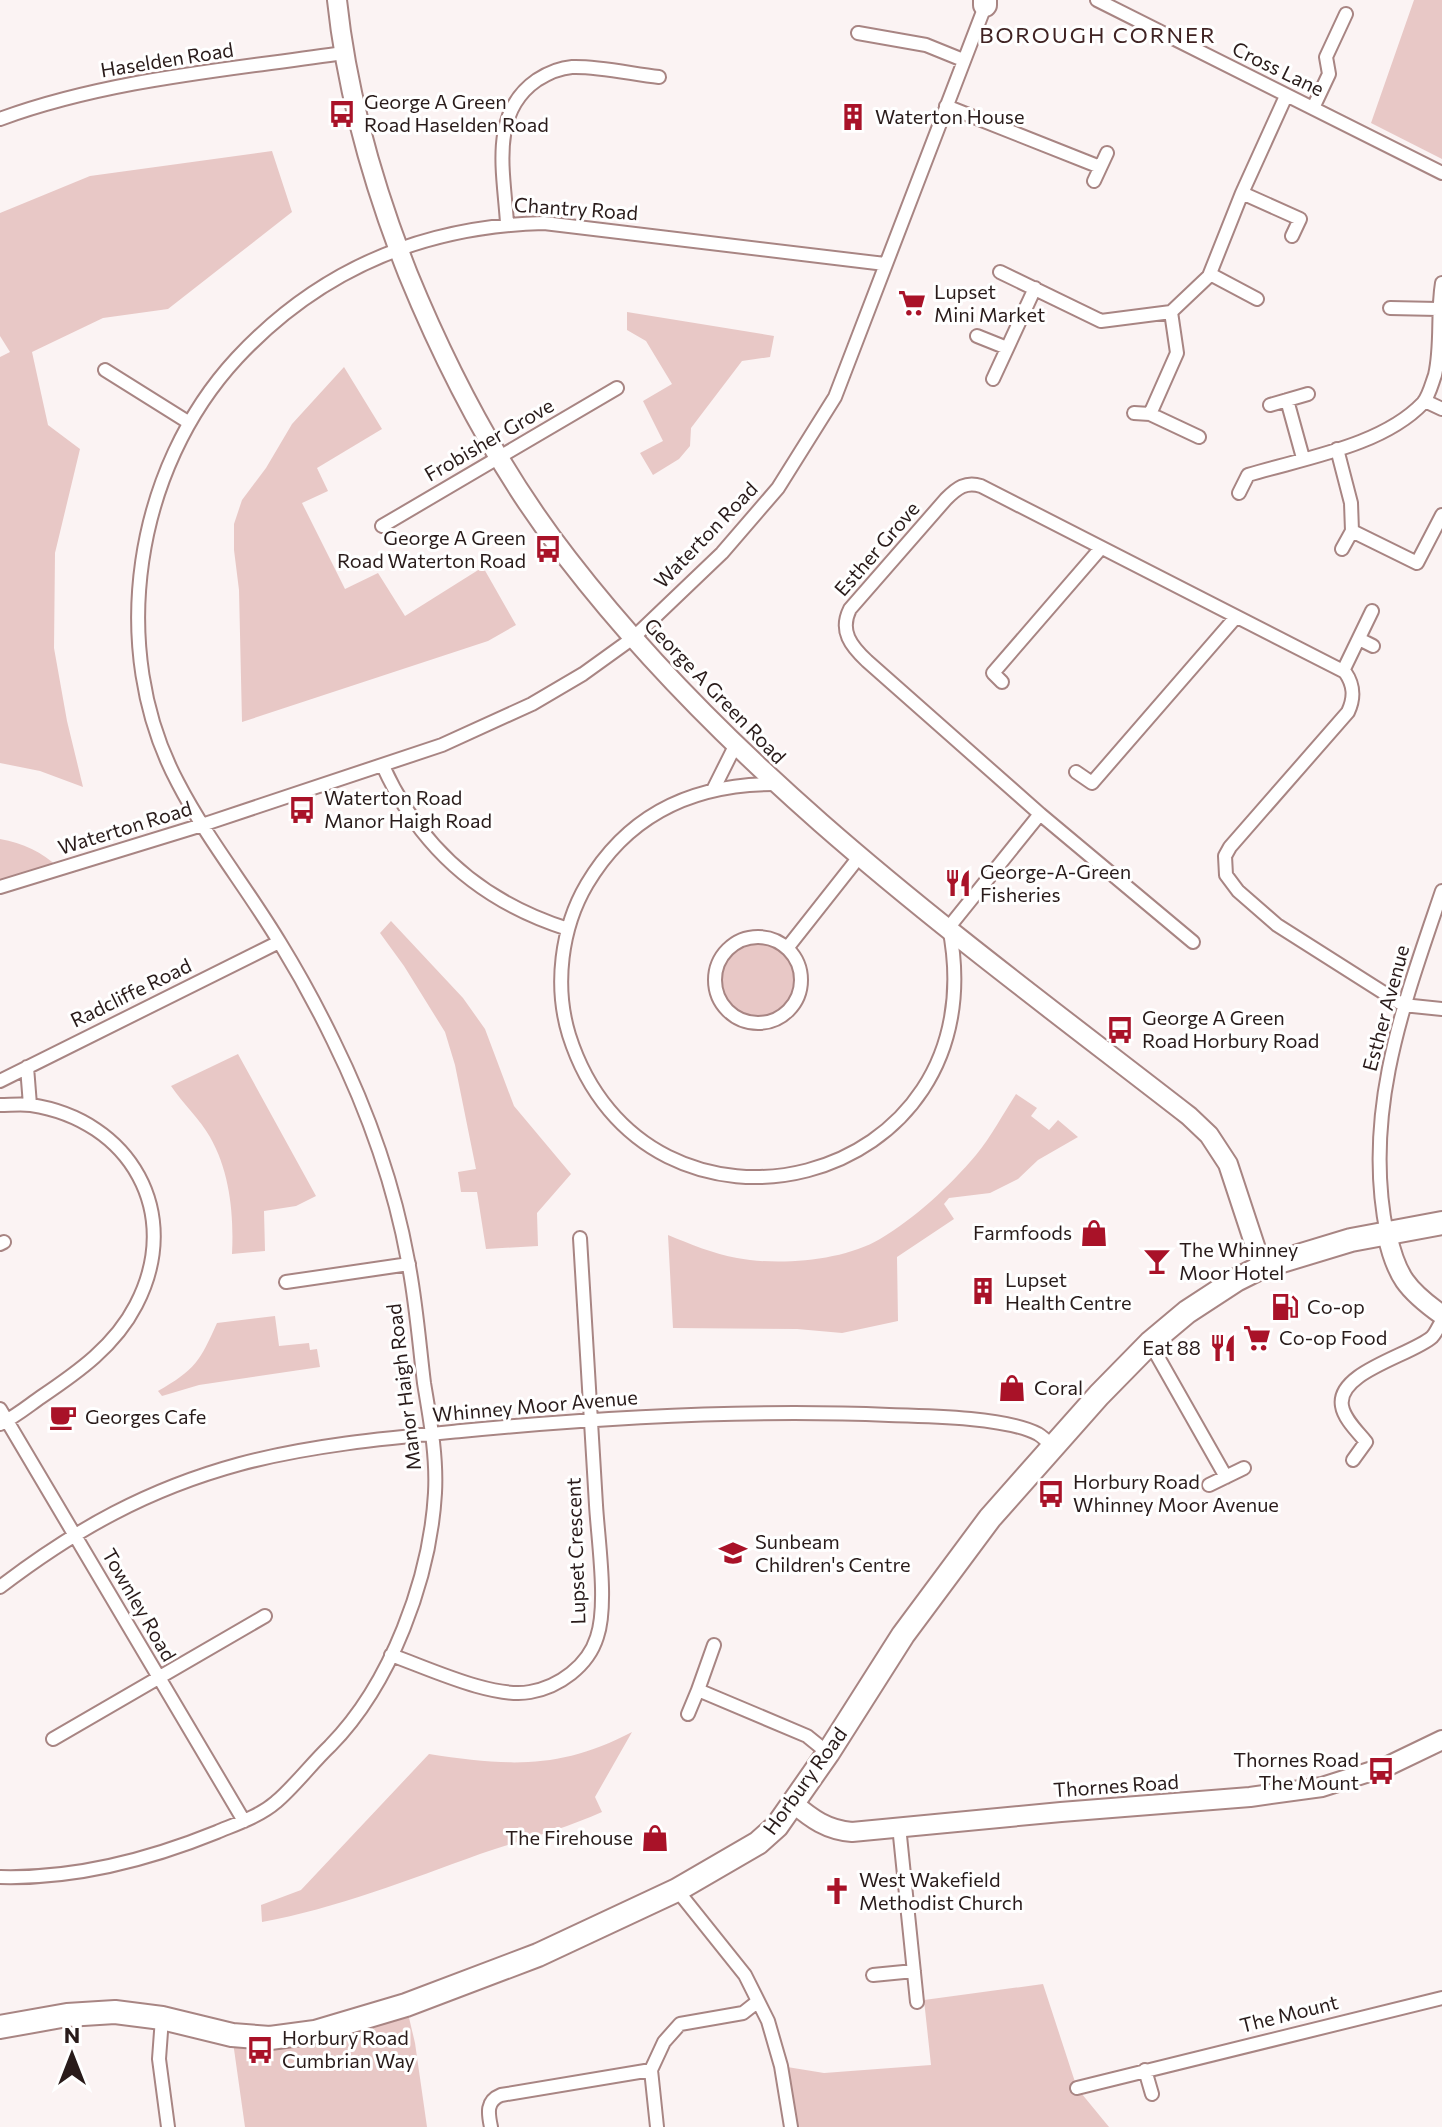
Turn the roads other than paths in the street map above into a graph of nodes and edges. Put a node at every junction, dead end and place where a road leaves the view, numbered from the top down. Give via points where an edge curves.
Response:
1 (337, 0) edge
2 (1097, 0) edge
3 (986, 2) edge
4 (1346, 14) dead end
5 (858, 33) dead end
6 (343, 53) junction
7 (963, 60) junction
8 (659, 77) dead end
9 (1286, 96) junction
10 (946, 106) junction
11 (1313, 108) junction
12 (0, 119) edge
13 (1107, 153) dead end
14 (1100, 167) junction
15 (1442, 173) edge
16 (1094, 181) dead end
17 (1242, 193) junction
18 (507, 223) junction
19 (1292, 236) dead end
20 (398, 249) junction
21 (885, 264) junction
22 (1000, 272) dead end
23 (1210, 274) junction
24 (1442, 283) edge
25 (1035, 288) junction
26 (1257, 299) dead end
27 (1390, 308) dead end
28 (1438, 309) junction
29 (1171, 312) junction
30 (977, 336) dead end
31 (1007, 348) junction
32 (105, 370) dead end
33 (993, 379) dead end
34 (617, 388) dead end
35 (1308, 394) dead end
36 (1287, 400) junction
37 (1425, 401) junction
38 (1270, 405) dead end
39 (1442, 409) edge
40 (1134, 413) dead end
41 (1150, 414) junction
42 (188, 422) junction
43 (1199, 437) dead end
44 (1337, 449) junction
45 (500, 458) junction
46 (1303, 458) junction
47 (1239, 493) dead end
48 (1442, 515) edge
49 (382, 526) dead end
50 (1352, 531) junction
51 (1101, 548) junction
52 (1342, 549) dead end
53 (1372, 611) dead end
54 (1236, 617) junction
55 (633, 638) junction
56 (1359, 639) junction
57 (1373, 646) dead end
58 (1343, 671) junction
59 (1002, 682) dead end
60 (735, 746) junction
61 (383, 766) junction
62 (1076, 772) dead end
63 (774, 784) junction
64 (714, 788) junction
65 (1040, 814) junction
66 (202, 825) junction
67 (859, 857) junction
68 (0, 887) edge
69 (1442, 891) edge
70 (949, 927) junction
71 (568, 929) junction
72 (279, 942) junction
73 (1193, 942) dead end
74 (788, 947) junction
75 (1403, 1005) junction
76 (1442, 1009) edge
77 (27, 1067) junction
78 (0, 1081) edge
79 (0, 1105) edge
80 (30, 1105) junction
81 (1442, 1223) edge
82 (1387, 1234) junction
83 (580, 1238) dead end
84 (409, 1264) junction
85 (1262, 1267) junction
86 (286, 1282) dead end
87 (1442, 1315) edge
88 (1442, 1321) edge
89 (1150, 1343) junction
90 (2, 1418) edge
91 (590, 1419) junction
92 (433, 1434) junction
93 (1052, 1446) junction
94 (1353, 1460) dead end
95 (1244, 1468) dead end
96 (1226, 1477) junction
97 (1209, 1485) dead end
98 (75, 1535) junction
99 (0, 1587) edge
100 (265, 1616) dead end
101 (714, 1645) dead end
102 (391, 1655) junction
103 (158, 1679) junction
104 (698, 1690) junction
105 (688, 1714) dead end
106 (53, 1739) dead end
107 (1442, 1740) edge
108 (828, 1753) junction
109 (793, 1803) junction
110 (244, 1821) junction
111 (899, 1826) junction
112 (0, 1877) edge
113 (677, 1890) junction
114 (914, 1971) junction
115 (873, 1975) dead end
116 (1442, 1998) edge
117 (757, 2002) junction
118 (917, 2002) dead end
119 (162, 2018) junction
120 (0, 2027) edge
121 (651, 2070) junction
122 (1145, 2070) junction
123 (1077, 2088) dead end
124 (1152, 2094) dead end
125 (168, 2127) edge
126 (491, 2127) edge
127 (657, 2127) edge
128 (791, 2127) edge

1 - 6 main road, George A Green Road
2 - 9 street, Cross Lane
3 - 7 street, Waterton Road
4 - 11 street via 1345,31 1326,57 1329,74
5 - 7 street via 926,45
6 - 12 street, Haselden Road via 103,90
6 - 20 main road, George A Green Road via 362,141
7 - 10 street, Waterton Road
8 - 18 street via 573,67 549,72 529,85 506,118 502,139
9 - 11 street, Cross Lane
9 - 17 street
10 - 14 street
10 - 21 street, Waterton Road
11 - 15 street, Cross Lane
13 - 14 street
14 - 16 street
17 - 19 street via 1300,219
17 - 23 street
18 - 20 street, Chantry Road
18 - 21 street, Chantry Road via 581,225
20 - 42 street, Chantry Road via 374,256 307,294 265,327 215,381
20 - 45 main road, George A Green Road via 444,354
21 - 55 street, Waterton Road via 835,397 778,488 722,553
22 - 25 street
23 - 26 street
23 - 29 street
24 - 28 street
25 - 29 street via 1101,321
25 - 31 street
27 - 28 street
28 - 37 street via 1437,365
29 - 41 street via 1177,353
30 - 31 street
31 - 33 street
32 - 42 street
34 - 45 street, Frobisher Grove
35 - 36 street
36 - 38 street
36 - 46 street
37 - 39 street
37 - 44 street via 1381,432
40 - 41 street
41 - 43 street
42 - 66 street, Chantry Road via 152,509 139,619 150,712 175,778
44 - 46 street
44 - 50 street via 1351,503
45 - 49 street, Frobisher Grove
45 - 55 main road, George A Green Road via 567,558
46 - 47 street via 1248,475
48 - 50 street via 1417,563
50 - 52 street
51 - 54 street, Esther Grove
51 - 59 street via 993,673
51 - 65 street, Esther Grove via 968,484 946,499 846,617 848,640 856,650
53 - 56 street
54 - 58 street, Esther Grove
54 - 62 street via 1092,783
55 - 60 main road, George A Green Road
55 - 61 street, Waterton Road via 532,704
56 - 57 street
56 - 58 street
58 - 75 street via 1353,686 1348,712 1230,847 1224,865 1238,891 1277,925
60 - 63 main road, George A Green Road
60 - 64 street
61 - 66 street, Waterton Road
61 - 71 street via 421,832 456,869 497,900
63 - 64 street
63 - 67 main road, George A Green Road
64 - 71 street via 670,805 621,839 580,896
65 - 70 street
65 - 73 street, Esther Grove
66 - 68 street, Waterton Road
66 - 72 street, Manor Haigh Road
67 - 70 main road, George A Green Road
67 - 74 street
69 - 75 street, Esther Avenue
70 - 71 street via 954,1012 940,1058 916,1099 895,1123 842,1159 781,1176 749,1177 707,1170 658,1150 609,1109 590,1083 575,1055 561,993
70 - 85 main road, George A Green Road via 1209,1135 1228,1164
72 - 77 street, Radcliffe Road
72 - 84 street, Manor Haigh Road via 331,1035 367,1117
74 - 74 street via 754,936 736,941 723,954 715,970 715,989 736,1018 772,1022 788,1013 802,980 799,962
75 - 76 street
75 - 82 street, Esther Avenue via 1385,1082 1379,1147 1379,1198
77 - 78 street, Radcliffe Road
77 - 80 street
79 - 80 street
80 - 90 street via 76,1118 130,1160 150,1202 154,1253 136,1305 119,1331 80,1371
81 - 82 highway, Horbury Road
82 - 85 highway, Horbury Road
82 - 87 main road via 1402,1279
83 - 91 street, Lupset Crescent
84 - 86 street
84 - 92 street, Manor Haigh Road
85 - 89 highway, Horbury Road via 1187,1312
88 - 94 street via 1432,1337 1360,1375 1343,1393 1344,1413 1366,1442
89 - 93 highway, Horbury Road
89 - 96 street
90 - 98 street, Townley Road
91 - 92 street, Whinney Moor Avenue
91 - 93 street, Whinney Moor Avenue via 819,1412 953,1417 1014,1426 1039,1434
91 - 102 street, Lupset Crescent via 601,1616 586,1659 546,1688 512,1693 489,1690
92 - 98 street, Whinney Moor Avenue via 243,1463 147,1495
92 - 102 street, Manor Haigh Road via 436,1490 431,1528 421,1577
93 - 108 highway, Horbury Road via 990,1518 903,1635
95 - 96 street
96 - 97 street
98 - 99 street, Whinney Moor Avenue
98 - 103 street, Townley Road
100 - 103 street
101 - 104 street
102 - 110 street, Manor Haigh Road via 343,1732 275,1803
103 - 106 street
103 - 110 street, Townley Road
104 - 105 street
104 - 108 street via 807,1736
107 - 111 main road, Thornes Road via 1388,1766 1322,1787
108 - 109 highway, Horbury Road
109 - 111 main road, Thornes Road via 838,1831
109 - 113 highway, Horbury Road via 758,1843
110 - 112 street, Manor Haigh Road via 146,1857 88,1871
111 - 114 street
113 - 117 street via 745,1975
113 - 119 highway, Horbury Road via 538,1955 406,2005 315,2032 270,2038 232,2035
114 - 115 street
114 - 118 street
116 - 122 street, The Mount
117 - 121 street via 743,2013 680,2024
117 - 128 street via 781,2066
119 - 120 highway, Horbury Road via 90,2013
119 - 125 street via 159,2059
121 - 126 street via 501,2095 488,2108
121 - 127 street
122 - 123 street, The Mount
122 - 124 street

